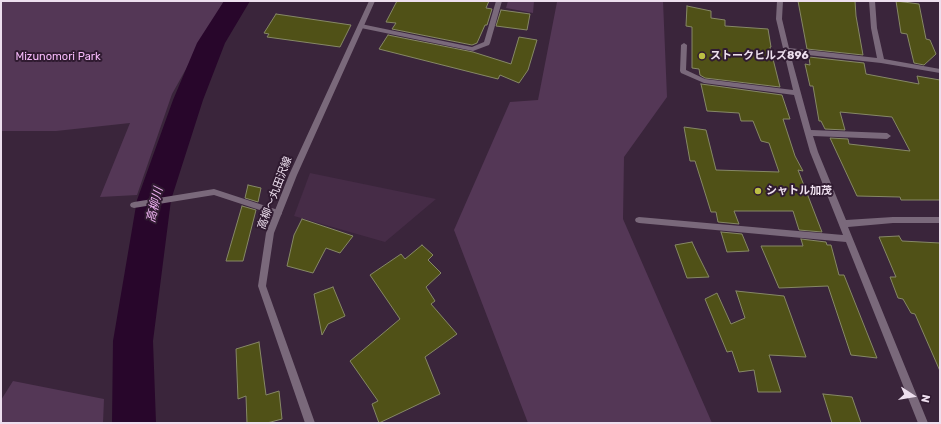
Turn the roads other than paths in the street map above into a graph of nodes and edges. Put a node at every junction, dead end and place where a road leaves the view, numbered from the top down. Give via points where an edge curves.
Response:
1 (372, 1) edge
2 (499, 1) edge
3 (780, 1) edge
4 (872, 1) edge
5 (361, 26) junction
6 (684, 45) dead end
7 (786, 50) junction
8 (881, 61) junction
9 (940, 71) edge
10 (796, 92) junction
11 (808, 133) junction
12 (887, 136) dead end
13 (134, 205) dead end
14 (278, 213) junction
15 (639, 220) dead end
16 (940, 220) edge
17 (843, 224) junction
18 (849, 239) junction
19 (310, 423) edge
20 (923, 423) edge

1 - 5 street, 高柳～丸田沢線
2 - 5 street via 487,42 473,50
3 - 7 street via 780,18
4 - 8 street via 874,28
5 - 14 street, 高柳～丸田沢線
6 - 10 street via 683,71 704,81
7 - 8 street
7 - 10 street
8 - 9 street
10 - 11 street
11 - 12 street
11 - 17 street
13 - 14 street via 214,192
14 - 19 street, 高柳～丸田沢線 via 270,233 262,286
15 - 18 street
16 - 17 street
17 - 18 street
18 - 20 street

